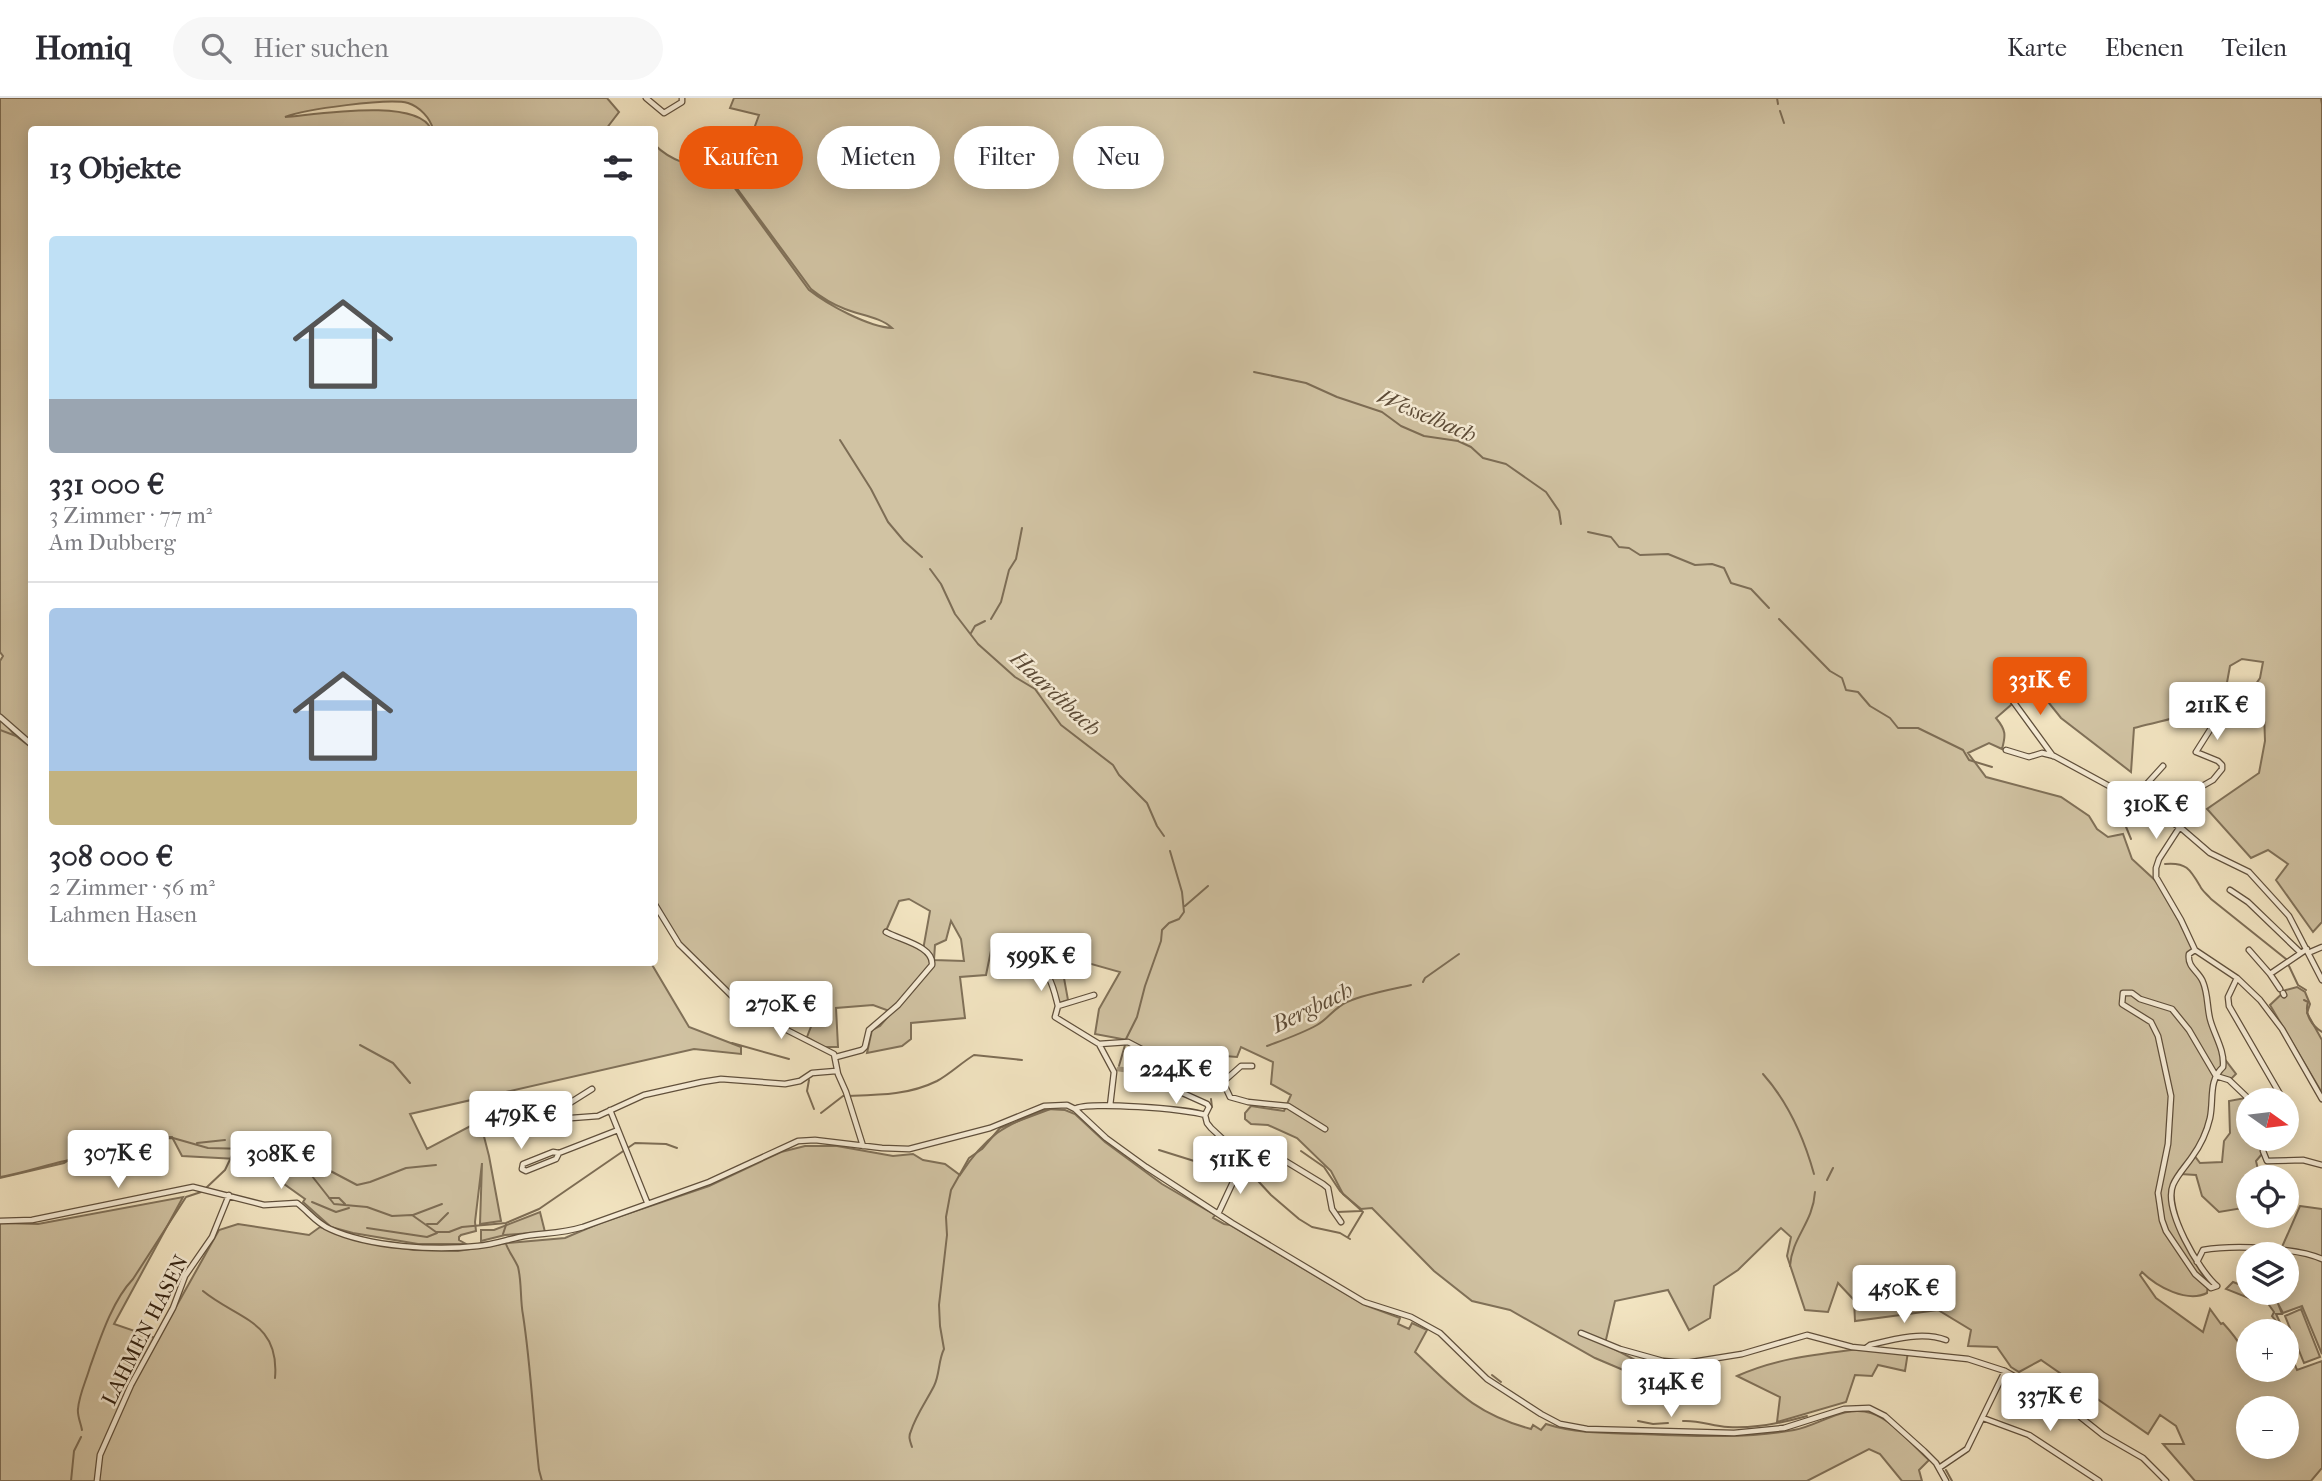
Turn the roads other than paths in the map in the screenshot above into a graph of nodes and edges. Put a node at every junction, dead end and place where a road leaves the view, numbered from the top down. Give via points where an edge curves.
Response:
1 (646, 98) edge
2 (682, 100) edge
3 (2007, 692) dead end
4 (2227, 703) dead end
5 (0, 717) edge
6 (28, 742) edge
7 (2006, 750) dead end
8 (2053, 756) junction
9 (2163, 766) dead end
10 (2133, 799) junction
11 (2181, 828) junction
12 (2230, 890) dead end
13 (658, 910) edge
14 (886, 932) dead end
15 (2322, 947) edge
16 (2195, 950) junction
17 (2249, 950) dead end
18 (2308, 951) junction
19 (2301, 953) junction
20 (1031, 966) dead end
21 (2270, 974) junction
22 (2237, 978) junction
23 (2322, 979) edge
24 (2282, 992) dead end
25 (1094, 995) dead end
26 (1058, 1006) junction
27 (1099, 1044) junction
28 (836, 1057) junction
29 (1252, 1066) dead end
30 (836, 1071) junction
31 (2216, 1076) junction
32 (1223, 1082) junction
33 (1167, 1086) dead end
34 (2237, 1088) edge
35 (2276, 1088) edge
36 (592, 1089) dead end
37 (2322, 1100) edge
38 (1110, 1105) junction
39 (1074, 1109) junction
40 (610, 1110) junction
41 (505, 1114) dead end
42 (1205, 1115) junction
43 (558, 1119) junction
44 (1325, 1129) dead end
45 (618, 1130) junction
46 (863, 1146) junction
47 (2264, 1152) edge
48 (559, 1153) junction
49 (1242, 1157) junction
50 (2322, 1165) edge
51 (229, 1195) junction
52 (647, 1202) junction
53 (1218, 1213) junction
54 (0, 1221) edge
55 (1341, 1222) dead end
56 (2322, 1259) edge
57 (2197, 1262) junction
58 (1581, 1333) dead end
59 (1946, 1340) dead end
60 (1866, 1348) junction
61 (2005, 1371) junction
62 (1983, 1418) junction
63 (1939, 1468) junction
64 (2089, 1478) edge
65 (97, 1481) edge
66 (1946, 1481) edge
67 (2099, 1481) edge
68 (2166, 1481) edge

1 - 2 street via 664,113
3 - 8 street
4 - 11 street via 2196,752 2218,761 2222,769 2186,798
5 - 6 street
7 - 8 street via 2029,757
8 - 10 street
9 - 10 street
10 - 11 street
11 - 16 street via 2156,870 2158,883
11 - 18 street via 2210,853 2249,872 2289,916
12 - 19 street
13 - 28 street via 678,944 738,1002
14 - 28 street via 927,952 932,965 869,1030 862,1050
15 - 18 street
16 - 22 street
16 - 31 street via 2188,960 2203,979 2210,1020 2224,1058
17 - 21 street
18 - 19 street
18 - 23 street
19 - 21 street
20 - 26 street via 1046,972
21 - 24 street
22 - 35 street via 2229,1006
22 - 37 street via 2272,1014
25 - 26 street
26 - 27 street via 1056,1020
27 - 32 street via 1128,1042 1195,1077
27 - 38 street via 1114,1072
28 - 30 street
29 - 32 street via 1241,1066
30 - 40 street via 812,1073 785,1084 702,1082 644,1095
30 - 46 street
31 - 34 street
31 - 57 street via 2204,1135 2172,1190 2178,1223
31 - 57 street via 2172,1009 2123,993 2122,1004 2151,1022 2158,1036 2171,1096 2158,1193 2162,1220 2194,1274 2211,1288 2217,1286
32 - 44 street via 1230,1097 1288,1106
33 - 42 street via 1207,1104
36 - 43 street via 565,1106
38 - 39 street
38 - 42 street
39 - 46 street via 1044,1105 990,1128 909,1149
39 - 53 street via 1146,1167
40 - 43 street via 598,1116
40 - 45 street
41 - 43 street
42 - 49 street via 1211,1128
45 - 48 street
45 - 52 street
46 - 52 street via 798,1141 709,1182
47 - 50 street via 2267,1161 2303,1160
48 - 48 street via 523,1164 522,1169 556,1159
49 - 53 street
49 - 55 street via 1277,1156 1324,1184
51 - 52 street via 264,1205 297,1203 317,1222 342,1234 416,1247 452,1248 564,1233
51 - 54 street via 190,1188 34,1220
51 - 65 street, LAHMEN HASEN via 212,1237 185,1276 131,1385 100,1455
53 - 63 street via 1364,1302 1440,1333 1493,1383 1560,1424 1587,1429 1734,1433 1784,1429 1844,1409 1864,1408 1885,1416
56 - 57 street via 2299,1251 2217,1248 2203,1250
58 - 60 street via 1663,1362 1742,1354 1802,1335
59 - 60 street via 1933,1335
60 - 61 street via 1968,1359
61 - 62 street
61 - 68 street via 2064,1404 2103,1435 2143,1458
62 - 63 street via 1967,1449
62 - 64 street via 2029,1435
63 - 66 street
64 - 67 street

